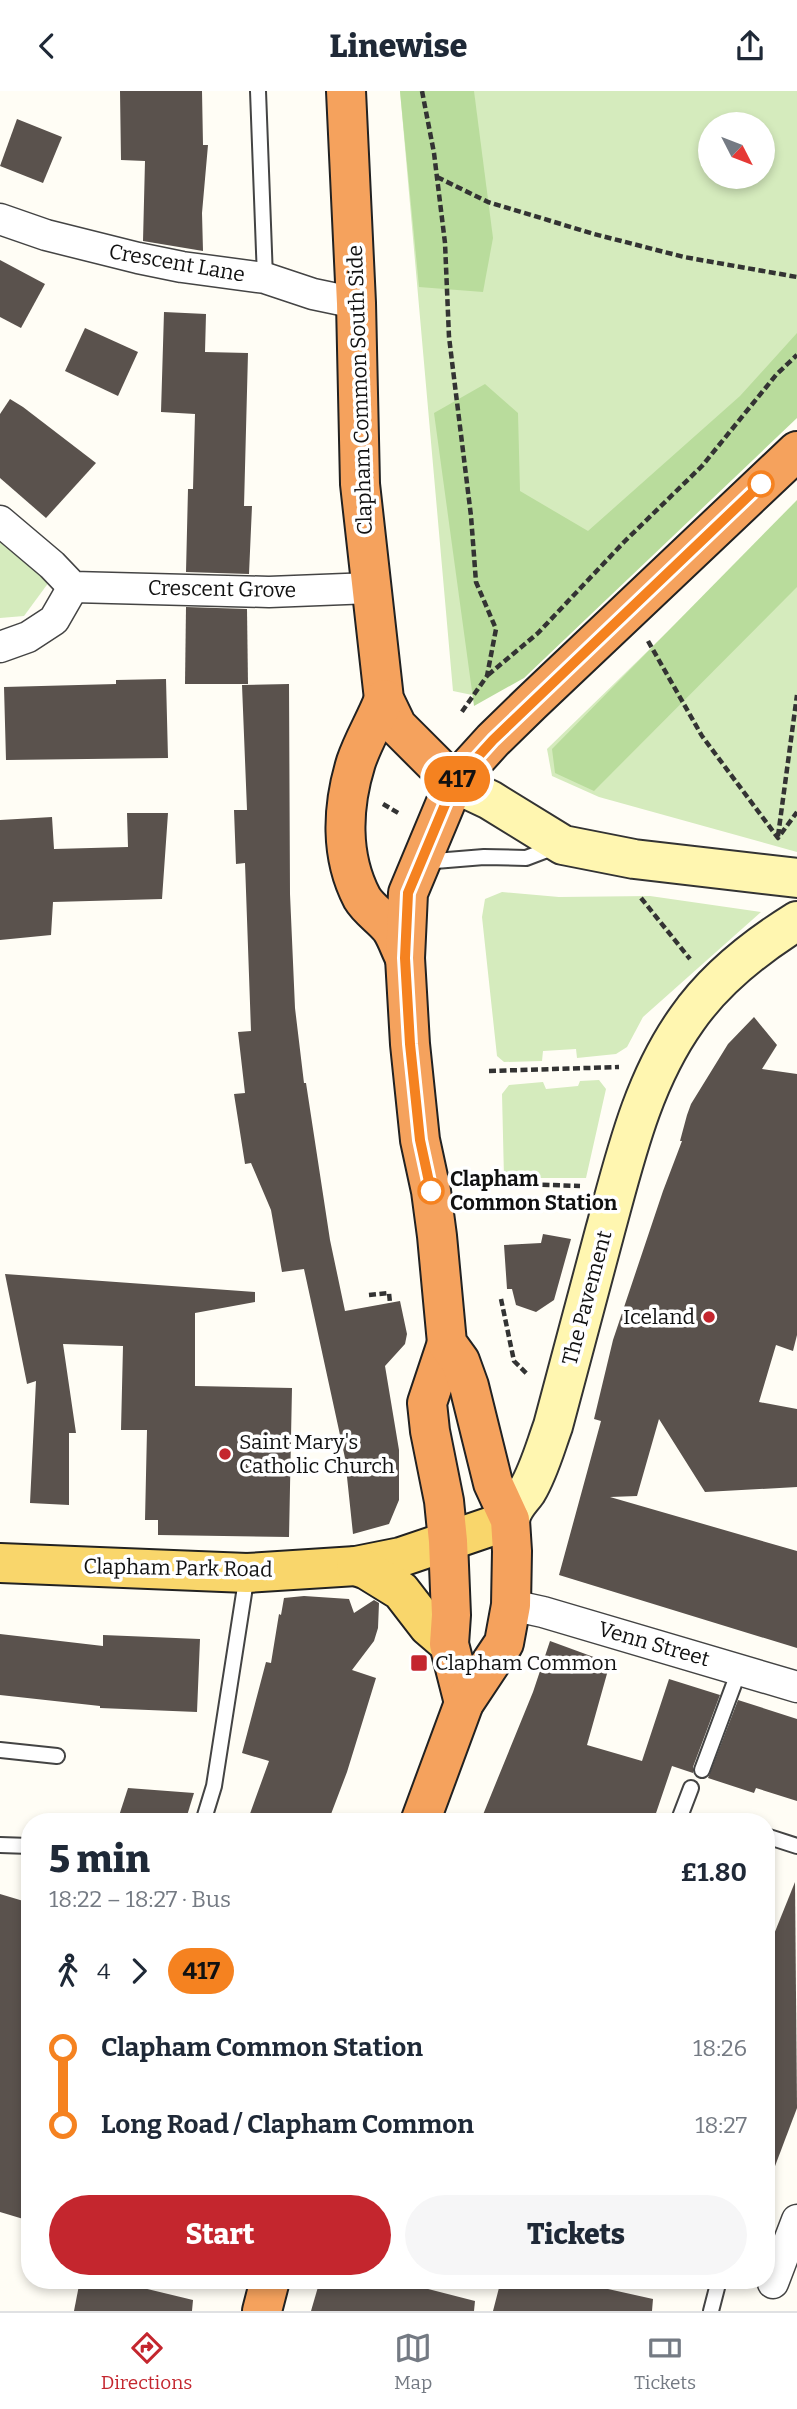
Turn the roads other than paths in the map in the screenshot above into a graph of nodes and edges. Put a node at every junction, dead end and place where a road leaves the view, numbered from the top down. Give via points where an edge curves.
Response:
1 (258, 91) edge
2 (346, 91) edge
3 (0, 219) edge
4 (264, 278) junction
5 (356, 303) junction
6 (797, 451) edge
7 (0, 521) edge
8 (73, 587) junction
9 (371, 588) junction
10 (0, 647) edge
11 (384, 699) junction
12 (454, 783) junction
13 (563, 845) junction
14 (420, 862) junction
15 (797, 878) edge
16 (797, 921) edge
17 (405, 958) junction
18 (447, 1343) junction
19 (510, 1520) junction
20 (448, 1541) junction
21 (0, 1563) edge
22 (356, 1566) junction
23 (247, 1573) junction
24 (510, 1605) junction
25 (449, 1644) junction
26 (740, 1668) junction
27 (797, 1687) edge
28 (464, 1703) junction
29 (0, 1750) edge
30 (57, 1756) dead end
31 (702, 1770) dead end
32 (691, 1789) dead end
33 (205, 1813) edge
34 (423, 1813) edge
35 (682, 1813) edge
36 (775, 1839) edge
37 (0, 1845) edge
38 (21, 1846) edge
39 (797, 1846) edge
40 (797, 2220) edge
41 (778, 2285) edge
42 (268, 2289) edge
43 (717, 2289) edge
44 (262, 2311) edge
45 (711, 2311) edge

1 - 4 lane
2 - 5 highway, Clapham Common South Side
3 - 4 street, Crescent Lane via 138,258
4 - 5 street, Crescent Lane
5 - 9 highway, Clapham Common South Side via 360,484
6 - 12 highway via 510,723
7 - 8 street
8 - 9 street, Crescent Grove
8 - 10 street via 54,619 28,637
9 - 11 highway, Clapham Common South Side
11 - 12 highway, Clapham Common South Side via 397,726
11 - 17 highway via 356,760 346,806 346,843 349,869 363,901 391,929
12 - 13 main road
12 - 14 highway
13 - 14 lane via 526,858
13 - 15 main road via 634,859
14 - 17 highway via 408,893
16 - 19 main road, The Pavement via 717,986 687,1018 657,1068 631,1137 553,1426 539,1467
17 - 18 highway via 416,1114 433,1202
18 - 19 highway via 469,1386 493,1483
18 - 20 highway via 427,1403
19 - 20 main road, Clapham Park Road
19 - 24 highway
20 - 22 main road, Clapham Park Road
20 - 25 highway
21 - 23 main road, Clapham Park Road
22 - 23 main road, Clapham Park Road
22 - 25 main road via 401,1591
23 - 33 lane via 214,1786
24 - 26 street, Venn Street
24 - 28 highway via 504,1643
25 - 28 highway
26 - 27 street, Venn Street
26 - 31 lane
28 - 34 highway
29 - 30 lane
32 - 35 lane
36 - 39 lane
37 - 38 lane
40 - 41 street
42 - 44 highway
43 - 45 lane

